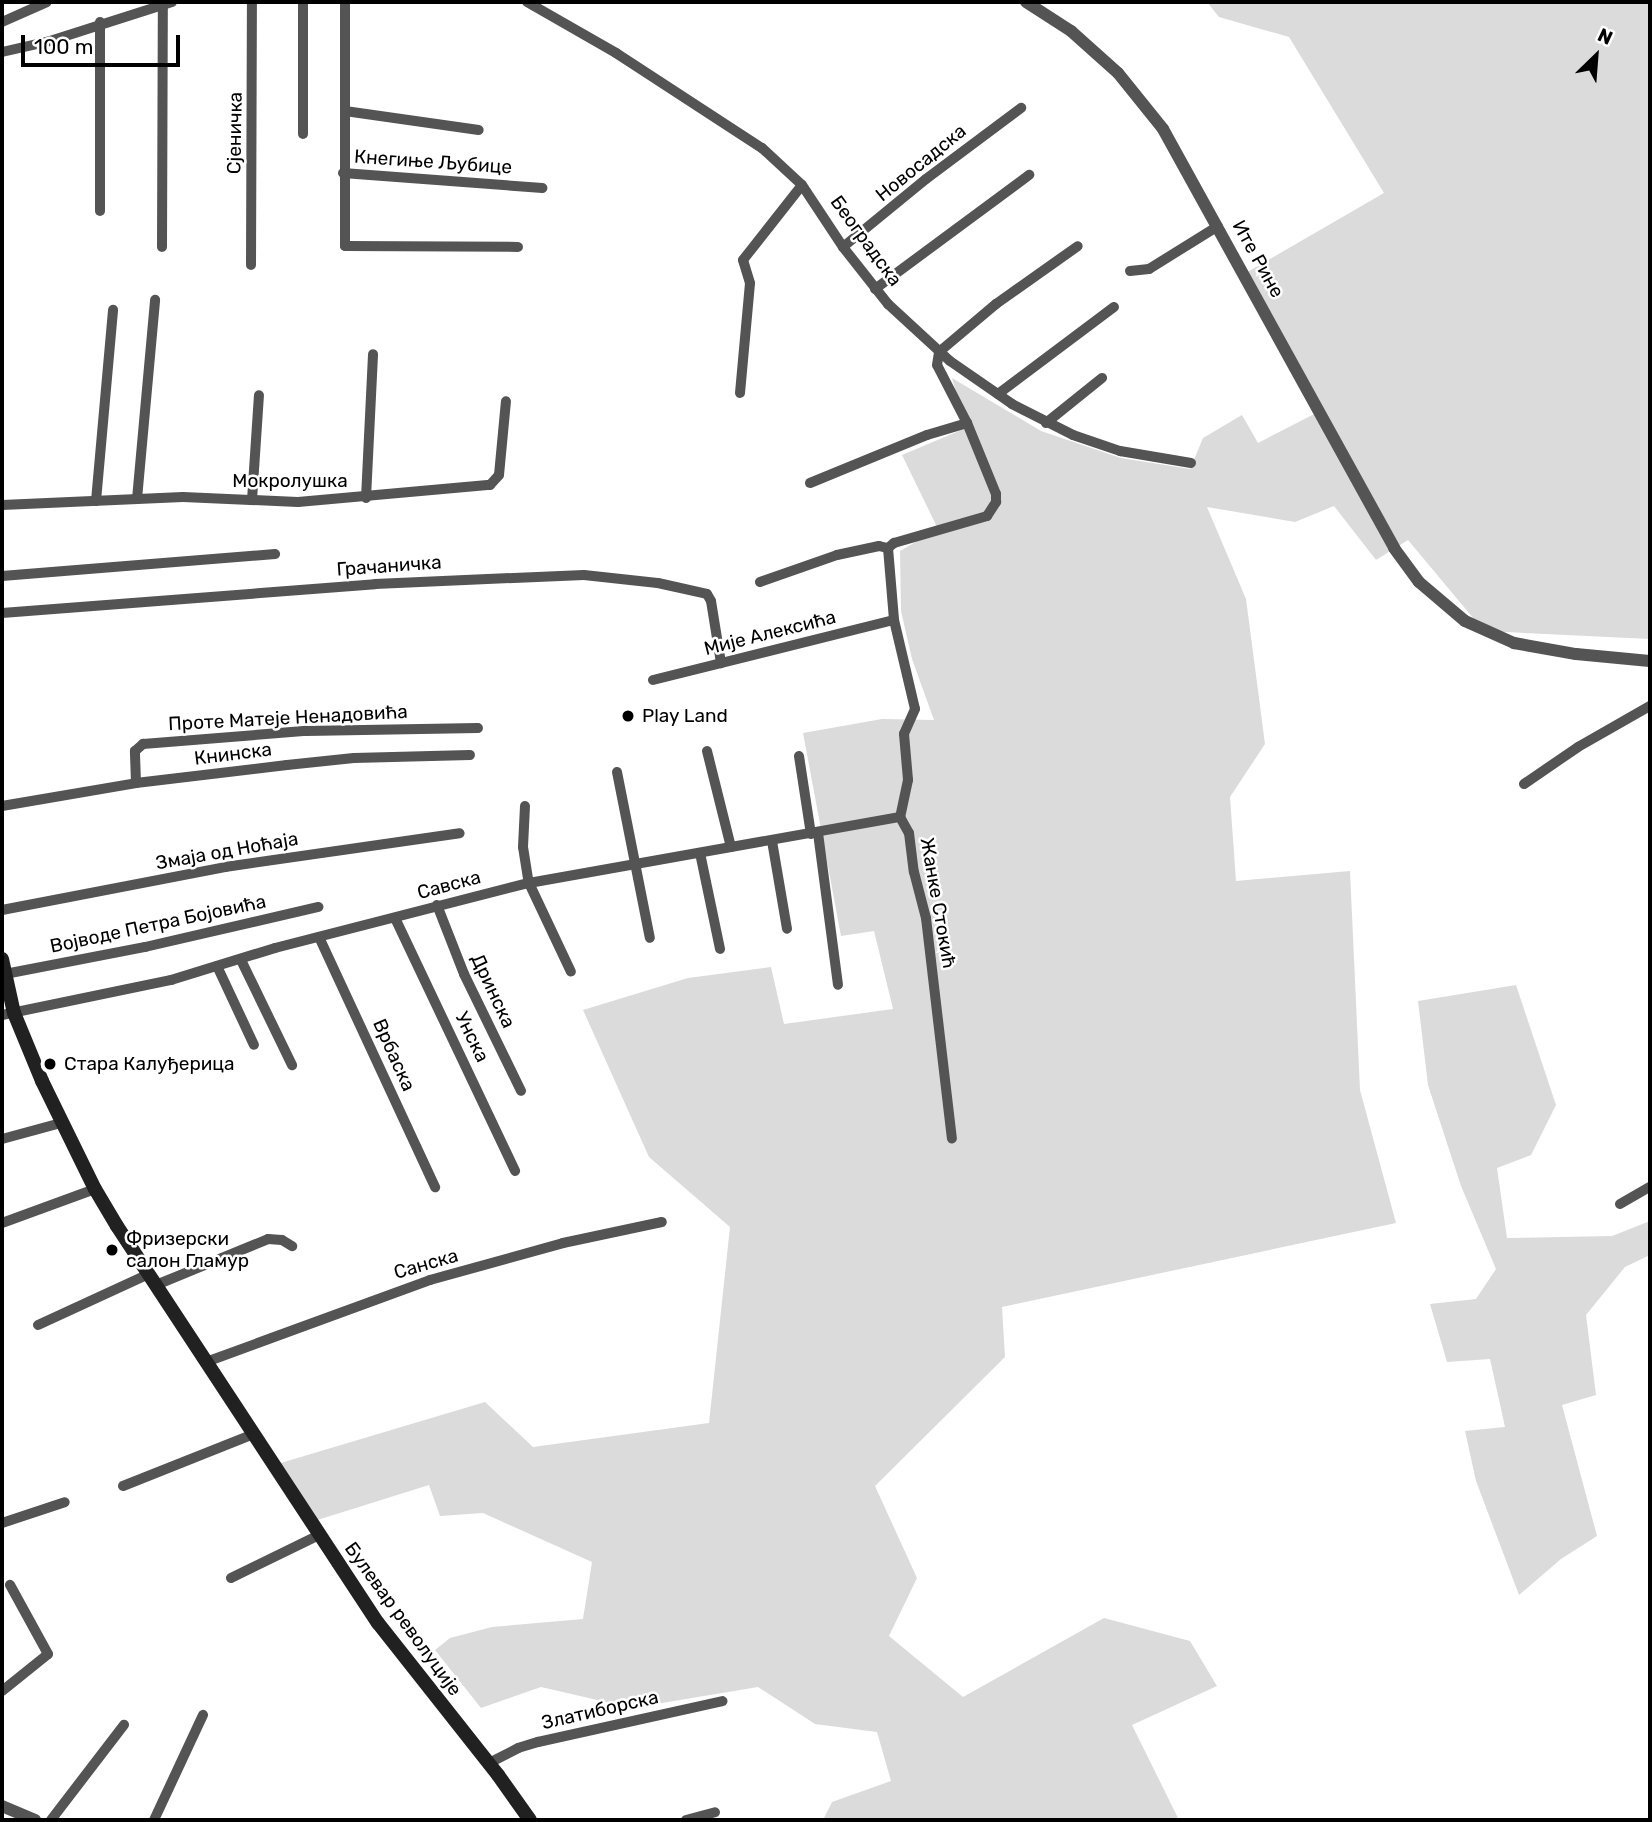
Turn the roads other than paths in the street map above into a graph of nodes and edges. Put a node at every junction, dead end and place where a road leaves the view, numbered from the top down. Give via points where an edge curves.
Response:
1 (47, 2) edge
2 (252, 2) edge
3 (303, 2) edge
4 (345, 2) edge
5 (527, 2) edge
6 (1026, 2) edge
7 (167, 3) edge
8 (2, 22) edge
9 (100, 22) junction
10 (2, 52) edge
11 (1021, 108) dead end
12 (345, 111) junction
13 (479, 130) dead end
14 (303, 134) dead end
15 (343, 173) junction
16 (1029, 175) dead end
17 (802, 185) junction
18 (541, 188) dead end
19 (100, 211) dead end
20 (1218, 226) junction
21 (1078, 246) dead end
22 (162, 247) dead end
23 (518, 247) dead end
24 (843, 247) junction
25 (251, 265) dead end
26 (1130, 271) dead end
27 (875, 289) junction
28 (155, 300) dead end
29 (1114, 307) dead end
30 (113, 310) dead end
31 (939, 352) junction
32 (373, 354) dead end
33 (1102, 378) dead end
34 (740, 393) dead end
35 (998, 394) junction
36 (259, 395) dead end
37 (506, 401) dead end
38 (1046, 423) junction
39 (967, 424) junction
40 (1191, 463) dead end
41 (810, 483) dead end
42 (366, 498) junction
43 (137, 499) junction
44 (96, 500) junction
45 (252, 500) junction
46 (2, 505) edge
47 (888, 548) junction
48 (275, 554) dead end
49 (2, 576) edge
50 (760, 583) dead end
51 (2, 613) edge
52 (894, 620) junction
53 (1650, 661) edge
54 (721, 663) junction
55 (653, 680) dead end
56 (1650, 706) edge
57 (478, 728) dead end
58 (707, 751) dead end
59 (470, 755) dead end
60 (799, 756) dead end
61 (617, 772) dead end
62 (136, 783) junction
63 (1524, 784) dead end
64 (2, 806) edge
65 (525, 806) dead end
66 (900, 817) junction
67 (460, 833) dead end
68 (814, 833) junction
69 (772, 841) junction
70 (731, 847) junction
71 (700, 853) junction
72 (636, 865) junction
73 (529, 883) junction
74 (437, 905) junction
75 (318, 907) dead end
76 (2, 910) edge
77 (395, 918) junction
78 (787, 929) dead end
79 (319, 937) junction
80 (650, 938) dead end
81 (720, 949) dead end
82 (241, 960) junction
83 (3, 967) edge
84 (217, 967) junction
85 (571, 972) dead end
86 (838, 985) dead end
87 (8, 1014) edge
88 (254, 1045) dead end
89 (292, 1065) dead end
90 (521, 1091) dead end
91 (61, 1123) junction
92 (952, 1138) dead end
93 (2, 1139) edge
94 (515, 1171) dead end
95 (435, 1187) dead end
96 (1650, 1188) edge
97 (95, 1189) junction
98 (1620, 1204) dead end
99 (662, 1222) dead end
100 (2, 1223) edge
101 (292, 1246) dead end
102 (152, 1279) junction
103 (38, 1325) dead end
104 (206, 1362) junction
105 (254, 1434) junction
106 (123, 1486) dead end
107 (65, 1502) dead end
108 (2, 1523) edge
109 (319, 1535) junction
110 (231, 1578) dead end
111 (10, 1585) dead end
112 (2, 1691) edge
113 (723, 1701) dead end
114 (204, 1715) dead end
115 (124, 1725) dead end
116 (489, 1763) junction
117 (2, 1806) edge
118 (715, 1812) dead end
119 (35, 1820) edge
120 (51, 1820) edge
121 (154, 1820) edge
122 (530, 1820) edge
123 (686, 1820) edge

1 - 8 street
2 - 25 street, Сјеничка
3 - 14 street
4 - 12 street, Кнегиње Љубице
5 - 17 street, Београдска via 713,114 762,148
6 - 20 street, Ите Рине via 1071,31 1135,93 1178,153
7 - 9 street
7 - 22 street
9 - 10 street via 50,41
9 - 19 street
11 - 24 street, Новосадска
12 - 13 street
12 - 15 street, Кнегиње Љубице
15 - 18 street, Кнегиње Љубице
15 - 23 street via 344,243 348,248
16 - 27 street
17 - 24 street, Београдска
17 - 34 street via 743,260 750,283
20 - 26 street via 1149,269
20 - 53 street, Ите Рине via 1410,572 1456,615 1495,637 1534,648
21 - 31 street via 996,304
24 - 27 street, Београдска
27 - 31 street, Београдска
28 - 43 street
29 - 35 street
30 - 44 street
31 - 35 street, Београдска
31 - 39 street via 940,374
32 - 42 street
33 - 38 street
35 - 38 street, Београдска
36 - 45 street
37 - 42 street, Мокролушка via 496,482
38 - 40 street, Београдска via 1120,451
39 - 41 street via 927,435
39 - 47 street via 996,494 993,509 987,516
42 - 45 street, Мокролушка
43 - 44 street, Мокролушка
43 - 45 street, Мокролушка
44 - 46 street, Мокролушка
47 - 50 street via 879,545 837,555
47 - 52 street, Жанке Стокић
48 - 49 street
51 - 54 street, Грачаничка via 374,584 584,575 707,594
52 - 54 street, Мије Алексића
52 - 66 street, Жанке Стокић via 915,709 904,734 908,780
54 - 55 street, Мије Алексића
56 - 63 street
57 - 62 street, Проте Матеје Ненадовића via 279,733 143,744 135,751
58 - 70 street
59 - 62 street, Книнска via 354,758
60 - 68 street
61 - 72 street
62 - 64 street, Книнска
65 - 73 street via 523,848
66 - 68 street, Савска
66 - 92 street, Жанке Стокић via 911,840 926,918
67 - 76 street, Змаја од Ноћаја via 225,867
68 - 69 street, Савска
68 - 86 street
69 - 70 street, Савска
69 - 78 street
70 - 71 street, Савска
71 - 72 street, Савска
71 - 81 street
72 - 73 street, Савска
72 - 80 street
73 - 74 street, Савска
73 - 85 street
74 - 77 street, Савска
74 - 90 street, Дринска via 464,974
75 - 83 street, Војводе Петра Бојовића via 145,947
77 - 79 street, Савска
77 - 94 street, Унска
79 - 82 street, Савска
79 - 95 street, Врбаска
82 - 84 street, Савска
82 - 89 street
83 - 87 main road, Булевар револуције
84 - 87 street, Савска
84 - 88 street
87 - 91 main road, Булевар револуције
91 - 93 street
91 - 97 main road, Булевар револуције
96 - 98 street
97 - 100 street
97 - 102 main road, Булевар револуције
99 - 104 street, Санска via 430,1280
101 - 102 street via 268,1239
102 - 103 street
102 - 104 main road, Булевар револуције
104 - 105 main road, Булевар револуције
105 - 106 street
105 - 109 main road, Булевар револуције
107 - 108 street
109 - 110 street
109 - 116 main road, Булевар револуције via 402,1656
111 - 112 street via 48,1654
113 - 116 street, Златиборска via 538,1742
114 - 121 street
115 - 120 street
116 - 122 main road, Булевар револуције
117 - 119 street
118 - 123 street

